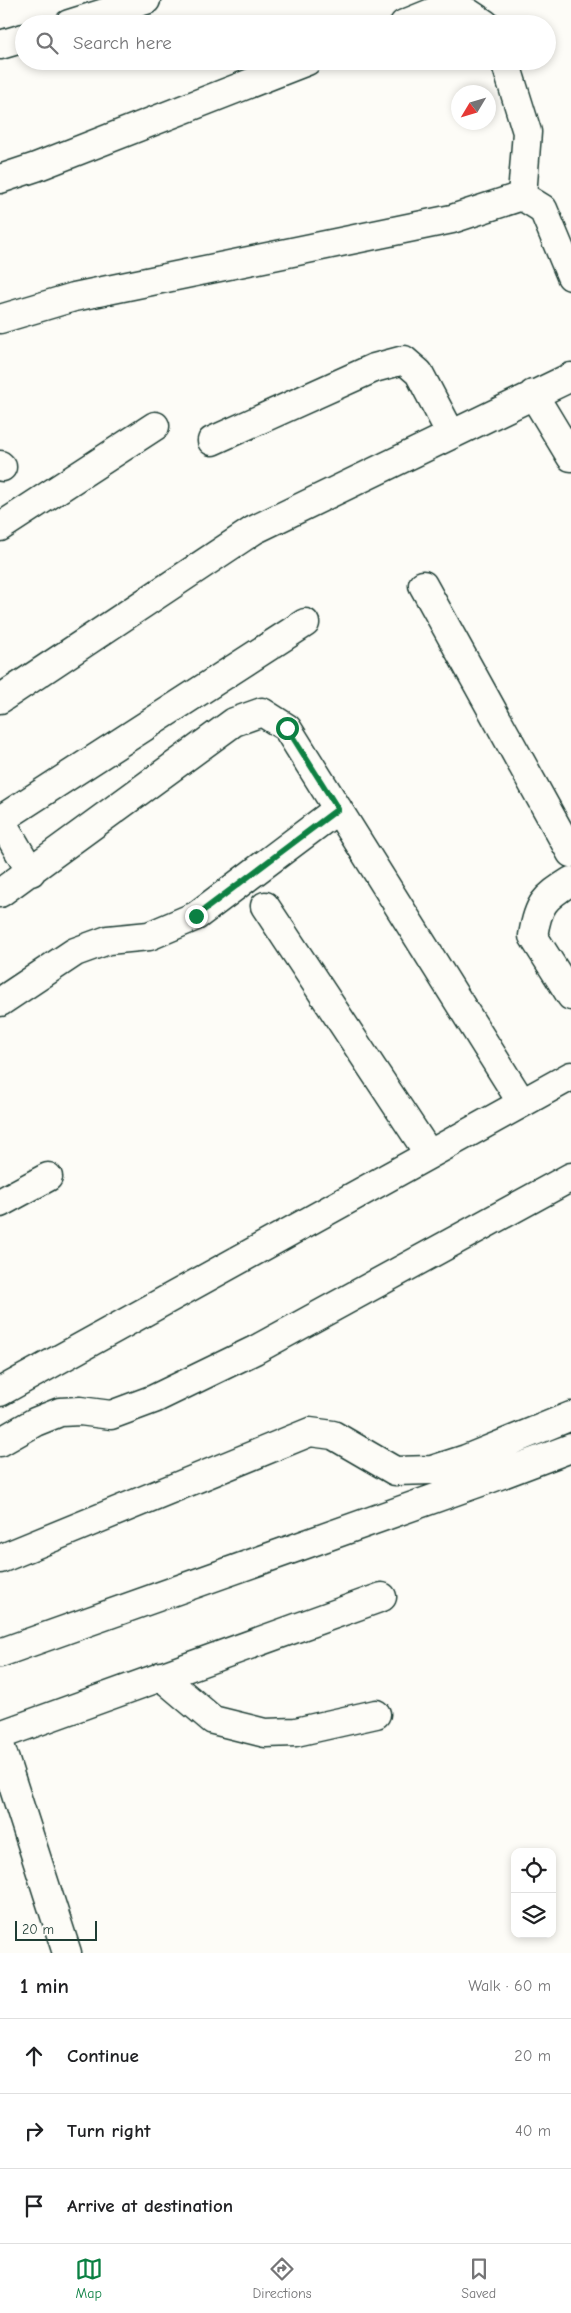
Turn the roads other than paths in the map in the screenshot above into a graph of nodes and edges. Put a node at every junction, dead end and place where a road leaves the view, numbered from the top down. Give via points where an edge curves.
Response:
1 (146, 0) edge
2 (98, 15) edge
3 (426, 15) edge
4 (472, 15) edge
5 (15, 41) edge
6 (0, 45) edge
7 (285, 70) edge
8 (508, 70) edge
9 (0, 179) edge
10 (522, 196) junction
11 (571, 276) edge
12 (0, 319) edge
13 (571, 377) edge
14 (533, 394) junction
15 (155, 426) dead end
16 (451, 434) junction
17 (212, 441) dead end
18 (571, 457) edge
19 (0, 527) edge
20 (422, 585) dead end
21 (305, 622) dead end
22 (0, 699) edge
23 (338, 809) junction
24 (0, 820) edge
25 (571, 853) edge
26 (31, 872) junction
27 (571, 881) edge
28 (0, 893) edge
29 (265, 906) dead end
30 (571, 996) edge
31 (0, 1002) edge
32 (571, 1076) edge
33 (522, 1103) junction
34 (430, 1154) junction
35 (48, 1177) dead end
36 (571, 1177) edge
37 (0, 1203) edge
38 (0, 1392) edge
39 (571, 1416) edge
40 (0, 1442) edge
41 (571, 1448) edge
42 (0, 1559) edge
43 (382, 1597) dead end
44 (0, 1653) edge
45 (160, 1676) junction
46 (376, 1714) dead end
47 (0, 1734) edge
48 (4, 1757) edge
49 (68, 1953) edge

1 - 2 street
3 - 4 street via 436,11
5 - 6 street
7 - 9 street
8 - 10 street via 527,132
10 - 11 street via 543,209
10 - 12 street via 452,219 74,297
13 - 14 street
14 - 16 street
14 - 18 street
15 - 19 street
16 - 17 street via 419,373 404,360 374,368
16 - 22 street via 254,530
20 - 25 street
21 - 24 street
23 - 26 street via 287,728 262,712 234,722
23 - 31 street via 196,916 149,936 108,940 75,952
23 - 33 street
24 - 26 street
26 - 28 street
27 - 30 street via 548,896 536,915 533,936
29 - 34 street
32 - 33 street
33 - 34 street
34 - 38 street
35 - 37 street
36 - 40 street via 255,1350 154,1399 111,1415 60,1412
39 - 42 street via 432,1470 395,1471 333,1435 310,1432
41 - 44 street
43 - 45 street
45 - 46 street via 213,1720 265,1733 296,1732
45 - 47 street
48 - 49 street

